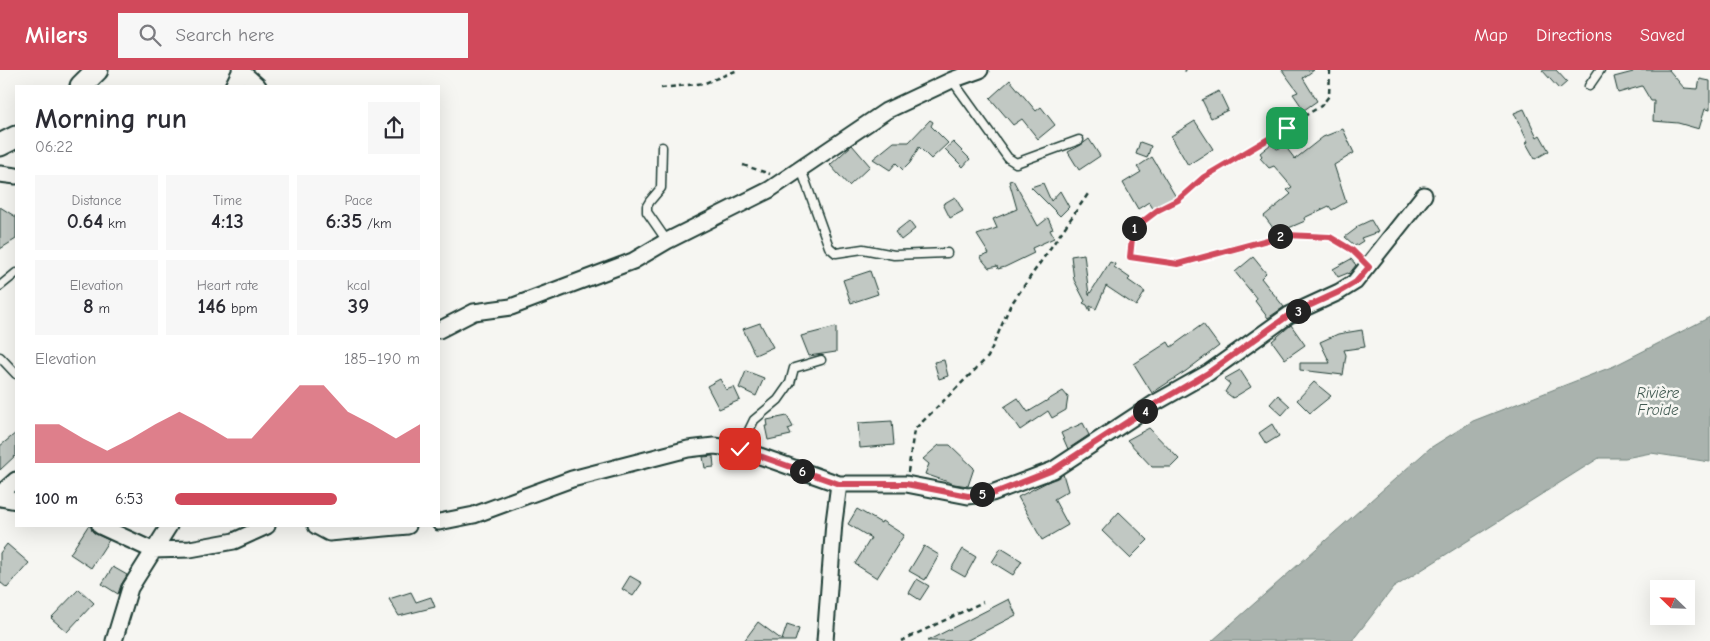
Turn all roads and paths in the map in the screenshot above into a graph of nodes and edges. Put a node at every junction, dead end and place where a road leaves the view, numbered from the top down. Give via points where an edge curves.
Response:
1 (97, 70) edge
2 (240, 70) edge
3 (738, 70) edge
4 (980, 70) edge
5 (1330, 70) edge
6 (1600, 70) edge
7 (952, 80) junction
8 (82, 85) edge
9 (234, 85) edge
10 (257, 85) edge
11 (1589, 86) dead end
12 (660, 88) dead end
13 (15, 138) edge
14 (1079, 140) dead end
15 (0, 145) edge
16 (662, 148) dead end
17 (742, 165) dead end
18 (801, 169) junction
19 (0, 174) edge
20 (15, 176) edge
21 (786, 179) junction
22 (1088, 194) dead end
23 (1424, 195) dead end
24 (667, 241) junction
25 (946, 253) dead end
26 (1369, 267) junction
27 (15, 274) edge
28 (0, 286) edge
29 (440, 329) edge
30 (0, 357) edge
31 (821, 360) dead end
32 (15, 373) edge
33 (740, 449) junction
34 (15, 481) edge
35 (839, 484) junction
36 (906, 484) junction
37 (0, 494) edge
38 (0, 498) edge
39 (15, 501) edge
40 (440, 522) edge
41 (102, 527) edge
42 (168, 527) edge
43 (265, 527) edge
44 (318, 527) edge
45 (397, 527) edge
46 (152, 550) junction
47 (983, 602) dead end
48 (114, 641) edge
49 (825, 641) edge
50 (901, 641) edge

1 - 8 main road
2 - 9 street
2 - 10 street
3 - 12 path via 705,83
4 - 7 street
5 - 26 path via 1329,96 1321,106 1204,177 1178,200 1133,229 1130,257 1178,264 1286,235 1330,237 1352,250
6 - 11 lane
7 - 14 lane via 1008,158 1016,163
7 - 18 street via 886,111
13 - 15 main road
16 - 24 lane via 660,188 647,206 647,212
17 - 21 path
18 - 21 street
18 - 25 lane via 832,251 862,249 894,255
19 - 20 street
21 - 24 street
22 - 36 path via 1010,306 988,358 914,430
23 - 26 street
24 - 29 street via 633,261 510,307 474,312
26 - 36 street via 1356,282 1289,315 1208,373 1053,470 992,494 968,496
27 - 28 lane
30 - 32 lane
31 - 33 lane via 794,368 786,389 754,420
33 - 35 street
33 - 40 street via 714,446 688,449 572,479 474,515
34 - 37 street
35 - 36 street
35 - 49 street
38 - 39 street
41 - 46 street
42 - 46 street
43 - 46 street via 234,541 190,550
44 - 45 street via 329,533
46 - 48 street via 130,588
47 - 50 path

